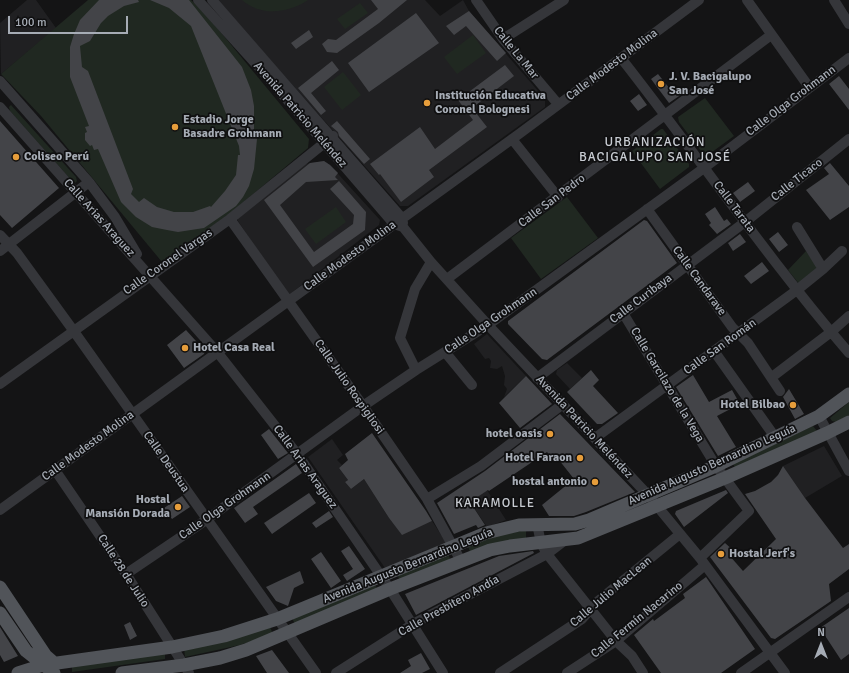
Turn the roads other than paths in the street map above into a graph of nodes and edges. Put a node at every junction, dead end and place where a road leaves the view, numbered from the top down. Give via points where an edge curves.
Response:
1 (198, 0) edge
2 (212, 0) edge
3 (476, 0) edge
4 (564, 0) edge
5 (699, 0) edge
6 (746, 0) edge
7 (834, 0) edge
8 (687, 3) edge
9 (849, 24) edge
10 (771, 35) junction
11 (503, 39) junction
12 (621, 58) junction
13 (849, 58) edge
14 (0, 81) edge
15 (810, 87) junction
16 (10, 93) junction
17 (0, 101) edge
18 (558, 104) junction
19 (0, 106) edge
20 (665, 114) junction
21 (315, 116) junction
22 (307, 122) junction
23 (333, 136) junction
24 (512, 139) junction
25 (849, 139) edge
26 (324, 143) junction
27 (704, 168) junction
28 (89, 182) junction
29 (74, 192) junction
30 (558, 197) junction
31 (647, 209) junction
32 (230, 219) junction
33 (745, 222) junction
34 (400, 223) junction
35 (796, 228) dead end
36 (0, 235) edge
37 (9, 245) junction
38 (0, 251) edge
39 (842, 251) dead end
40 (431, 262) junction
41 (687, 265) junction
42 (824, 269) junction
43 (150, 274) junction
44 (447, 279) junction
45 (797, 290) junction
46 (288, 301) junction
47 (623, 313) junction
48 (849, 316) edge
49 (488, 325) junction
50 (73, 330) junction
51 (831, 332) junction
52 (739, 334) junction
53 (714, 351) junction
54 (445, 352) junction
55 (218, 353) junction
56 (849, 353) edge
57 (416, 370) junction
58 (772, 377) junction
59 (537, 378) junction
60 (0, 384) edge
61 (668, 384) junction
62 (472, 385) dead end
63 (780, 391) dead end
64 (849, 394) edge
65 (563, 404) junction
66 (363, 406) junction
67 (133, 414) junction
68 (819, 416) junction
69 (849, 422) edge
70 (827, 433) junction
71 (775, 437) junction
72 (595, 438) junction
73 (298, 455) junction
74 (716, 466) junction
75 (55, 470) junction
76 (849, 471) edge
77 (725, 478) junction
78 (648, 495) junction
79 (427, 499) junction
80 (656, 505) junction
81 (0, 510) edge
82 (749, 511) joint
83 (206, 520) junction
84 (537, 524) junction
85 (680, 534) junction
86 (453, 547) junction
87 (544, 548) junction
88 (461, 561) junction
89 (702, 561) junction
90 (126, 574) junction
91 (381, 576) junction
92 (390, 589) junction
93 (1, 590) edge
94 (849, 597) edge
95 (591, 609) junction
96 (0, 613) edge
97 (277, 619) junction
98 (413, 624) junction
99 (287, 633) junction
100 (616, 641) junction
101 (172, 647) junction
102 (26, 651) junction
103 (770, 652) junction
104 (50, 667) edge
105 (186, 669) edge
106 (19, 673) edge
107 (122, 673) edge
108 (316, 673) edge
109 (336, 673) edge
110 (443, 673) edge
111 (500, 673) edge
112 (567, 673) edge
113 (643, 673) edge
114 (741, 673) edge
115 (785, 673) edge

1 - 22 street, Avenida Patricio Meléndez
2 - 21 street, Avenida Patricio Meléndez
3 - 11 street, Calle La Mar
4 - 11 street
5 - 8 street, Calle Modesto Molina
6 - 10 street
7 - 9 street
8 - 12 street, Calle Modesto Molina
10 - 15 street
10 - 20 street, Calle San Pedro
11 - 18 street, Calle La Mar
12 - 18 street, Calle Modesto Molina
12 - 20 street, Calle Tarata
13 - 15 street, Calle Olga Grohmann
14 - 16 street, Calle Arias Araguez
15 - 27 street, Calle Olga Grohmann
16 - 17 street
16 - 28 street, Calle Arias Araguez
18 - 24 street, Calle Modesto Molina
19 - 29 street, Calle Arias Araguez
20 - 27 street, Calle Tarata
20 - 30 street, Calle San Pedro
21 - 22 street
21 - 23 street, Avenida Patricio Meléndez
22 - 26 street, Avenida Patricio Meléndez
23 - 26 street, Calle Coronel Vargas
23 - 34 street, Avenida Patricio Meléndez
24 - 30 street
24 - 34 street, Calle Modesto Molina
25 - 33 street, Calle Ticaco
26 - 32 street, Calle Coronel Vargas
26 - 34 street, Avenida Patricio Meléndez
27 - 31 street, Calle Olga Grohmann
27 - 33 street, Calle Tarata
28 - 29 street
28 - 43 street, Calle Arias Araguez via 115,217
29 - 37 street
29 - 43 street, Calle Arias Araguez
30 - 44 street, Calle San Pedro
31 - 41 street, Calle Candarave
31 - 49 street, Calle Olga Grohmann
32 - 43 street, Calle Coronel Vargas
32 - 46 street, Calle Julio Rospigliosi
33 - 41 street, Calle Curibaya
33 - 45 street, Calle Tarata
34 - 40 street, Avenida Patricio Meléndez
34 - 46 street, Calle Modesto Molina
35 - 42 street
36 - 37 street, Calle Deustua
37 - 38 street
37 - 50 street, Calle Deustua
39 - 42 street, Calle San Román
40 - 44 street, Avenida Patricio Meléndez
40 - 57 street via 415,289 400,338
41 - 47 street, Calle Curibaya
41 - 52 street, Calle Candarave
42 - 45 street, Calle San Román
43 - 50 street, Calle Coronel Vargas
43 - 55 street, Calle Arias Araguez
44 - 49 street, Avenida Patricio Meléndez
45 - 51 street, Calle Tarata
45 - 52 street, Calle San Román
46 - 55 street, Calle Modesto Molina
46 - 66 street, Calle Julio Rospigliosi
47 - 59 street, Calle Curibaya
47 - 61 street, Calle Garcilazo de la Vega
48 - 51 street
49 - 54 street, Calle Olga Grohmann
49 - 59 street, Avenida Patricio Meléndez
50 - 60 street, Calle Coronel Vargas
50 - 67 street, Calle Deustua
51 - 56 street, Calle Tarata
51 - 58 street
52 - 53 street, Calle San Román
52 - 58 street, Calle Candarave
53 - 61 street, Calle San Román
53 - 71 street
54 - 57 street, Calle Olga Grohmann
54 - 62 street
55 - 67 street, Calle Modesto Molina
55 - 73 street, Calle Arias Araguez
57 - 66 street, Calle Olga Grohmann
58 - 63 street, Calle Candarave
59 - 65 street, Avenida Patricio Meléndez
61 - 72 street, Calle San Román
61 - 74 street, Calle Garcilazo de la Vega
64 - 68 main road, Avenida Augusto Bernardino Leguía
65 - 72 street, Avenida Patricio Meléndez
65 - 79 street via 481,466
66 - 73 street, Calle Olga Grohmann
66 - 79 street, Calle Julio Rospigliosi
67 - 75 street, Calle Modesto Molina
67 - 83 street, Calle Deustua
68 - 70 street
68 - 71 main road, Avenida Augusto Bernardino Leguía
69 - 70 main road, Avenida Augusto Bernardino Leguía
70 - 76 street
70 - 77 main road, Avenida Augusto Bernardino Leguía
71 - 74 main road, Avenida Augusto Bernardino Leguía
72 - 78 street, Avenida Patricio Meléndez
73 - 83 street, Calle Olga Grohmann
73 - 91 street, Calle Arias Araguez
74 - 77 street, Calle Garcilazo de la Vega
74 - 78 main road, Avenida Augusto Bernardino Leguía
75 - 81 street, Calle Modesto Molina
75 - 90 street, Calle 28 de Julio
77 - 80 main road, Avenida Augusto Bernardino Leguía
77 - 82 street, Calle Garcilazo de la Vega
78 - 80 street, Avenida Patricio Meléndez
78 - 84 main road, Avenida Augusto Bernardino Leguía via 575,524
79 - 86 street, Calle Julio Rospigliosi
80 - 85 street, Avenida Patricio Meléndez
80 - 87 main road, Avenida Augusto Bernardino Leguía via 585,536
82 - 89 street, Calle Fermín Nacarino
83 - 90 street, Calle Olga Grohmann
83 - 97 street, Calle Deustua
84 - 86 main road, Avenida Augusto Bernardino Leguía via 499,529
84 - 87 street
85 - 89 street, Avenida Patricio Meléndez
85 - 95 street, Calle Julio MacLean
86 - 88 street, Calle Julio Rospigliosi
86 - 91 main road, Avenida Augusto Bernardino Leguía
87 - 88 main road, Avenida Augusto Bernardino Leguía via 503,547
87 - 95 street
87 - 98 street, Calle Presbítero Andía
88 - 92 main road, Avenida Augusto Bernardino Leguía
89 - 100 street, Calle Fermín Nacarino
89 - 103 street, Avenida Patricio Meléndez
90 - 101 street, Calle 28 de Julio
91 - 92 street, Calle Arias Araguez
91 - 97 main road, Avenida Augusto Bernardino Leguía
92 - 98 street, Calle Arias Araguez
92 - 99 main road, Avenida Augusto Bernardino Leguía
93 - 104 main road via 46,656
94 - 103 street
95 - 100 street
95 - 111 street, Calle Julio MacLean via 582,618
96 - 102 main road
97 - 99 street, Calle Deustua
97 - 101 main road, Avenida Augusto Bernardino Leguía via 224,636
98 - 109 street, Calle Presbítero Andía
98 - 110 street, Calle Arias Araguez
99 - 105 main road, Avenida Augusto Bernardino Leguía via 246,650
99 - 108 street, Calle Deustua
100 - 112 street, Calle Fermín Nacarino
100 - 113 street via 632,656
101 - 104 main road, Avenida Augusto Bernardino Leguía
101 - 105 street, Calle 28 de Julio
102 - 104 main road
102 - 106 main road via 26,660
103 - 114 street
103 - 115 street, Avenida Patricio Meléndez
104 - 106 main road, Avenida Augusto Bernardino Leguía
105 - 107 main road, Avenida Augusto Bernardino Leguía

